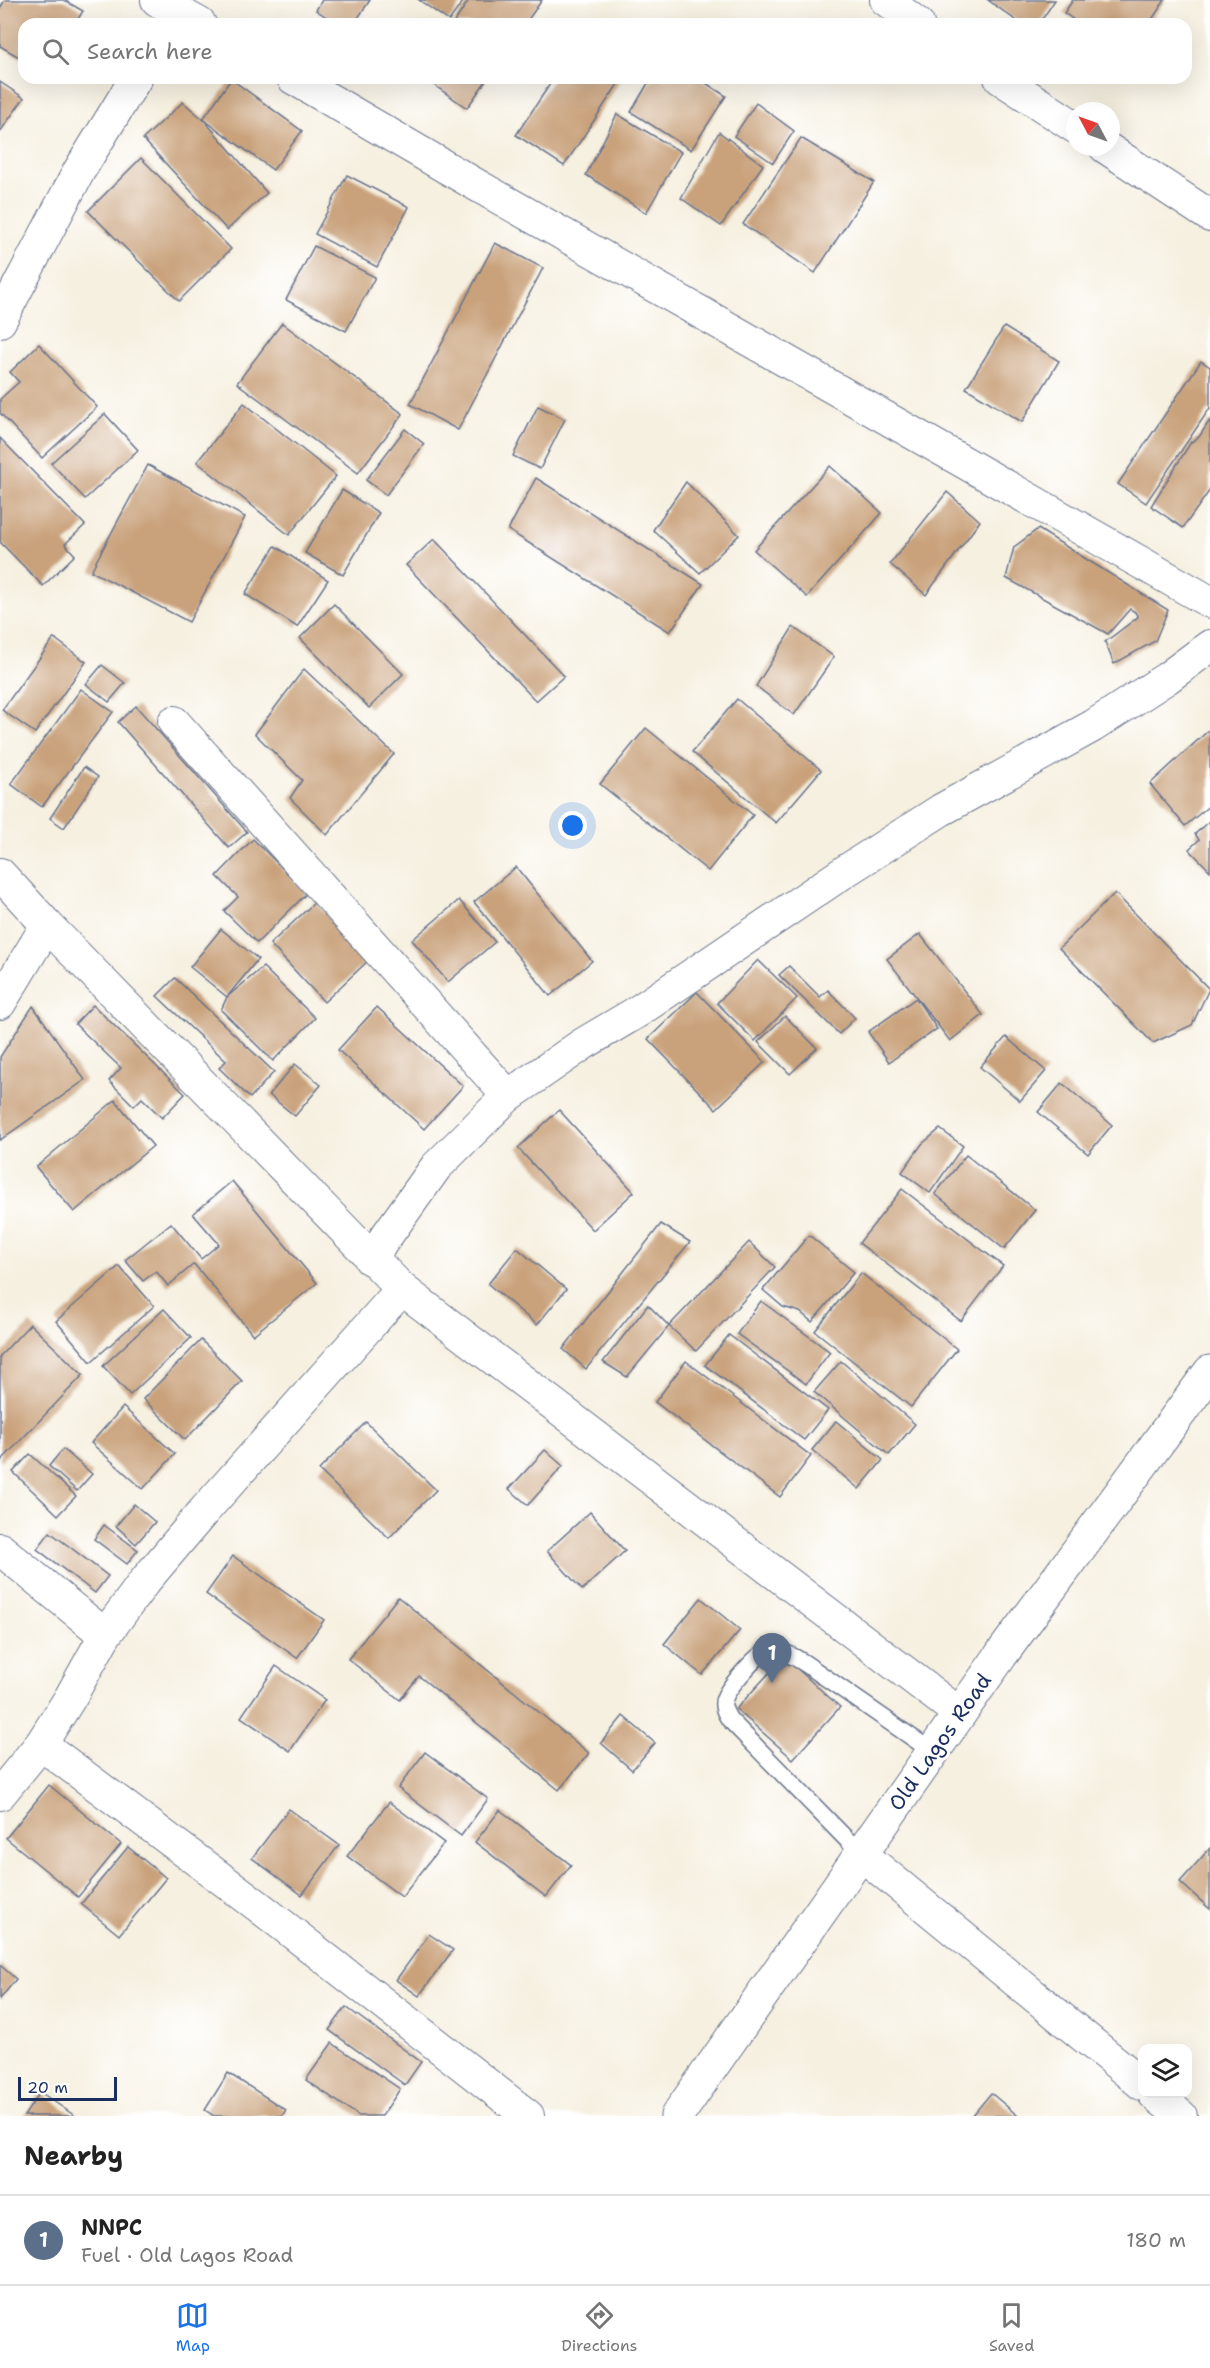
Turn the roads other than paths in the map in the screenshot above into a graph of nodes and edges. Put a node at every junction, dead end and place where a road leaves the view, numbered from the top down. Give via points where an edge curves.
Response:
1 (886, 0) edge
2 (910, 18) edge
3 (132, 84) edge
4 (303, 84) edge
5 (1009, 84) edge
6 (1066, 121) edge
7 (1119, 156) edge
8 (1210, 216) edge
9 (0, 321) edge
10 (1210, 602) edge
11 (1210, 646) edge
12 (174, 723) dead end
13 (0, 874) edge
14 (47, 925) junction
15 (0, 1003) edge
16 (508, 1096) junction
17 (370, 1258) junction
18 (402, 1289) junction
19 (1205, 1389) edge
20 (0, 1550) edge
21 (105, 1635) junction
22 (960, 1714) junction
23 (41, 1744) junction
24 (933, 1752) junction
25 (0, 1794) edge
26 (861, 1854) junction
27 (1138, 2080) edge
28 (1159, 2098) edge
29 (528, 2116) edge
30 (677, 2116) edge
31 (1181, 2116) edge

1 - 2 street
3 - 9 street via 79,171
4 - 10 street
5 - 6 street
7 - 8 street
11 - 16 street via 1094,726 941,810
12 - 16 street
13 - 14 street
14 - 15 street
14 - 17 street
16 - 17 street via 436,1167
17 - 18 street
18 - 21 street via 204,1511
18 - 22 street
19 - 22 main road, Old Lagos Road
20 - 21 street
21 - 23 street
22 - 24 main road, Old Lagos Road
23 - 25 street
23 - 29 street
24 - 26 main road, Old Lagos Road
24 - 26 lane via 792,1655 768,1651 758,1655 725,1697 723,1706 729,1719
26 - 27 street
26 - 30 main road, Old Lagos Road
28 - 31 street

